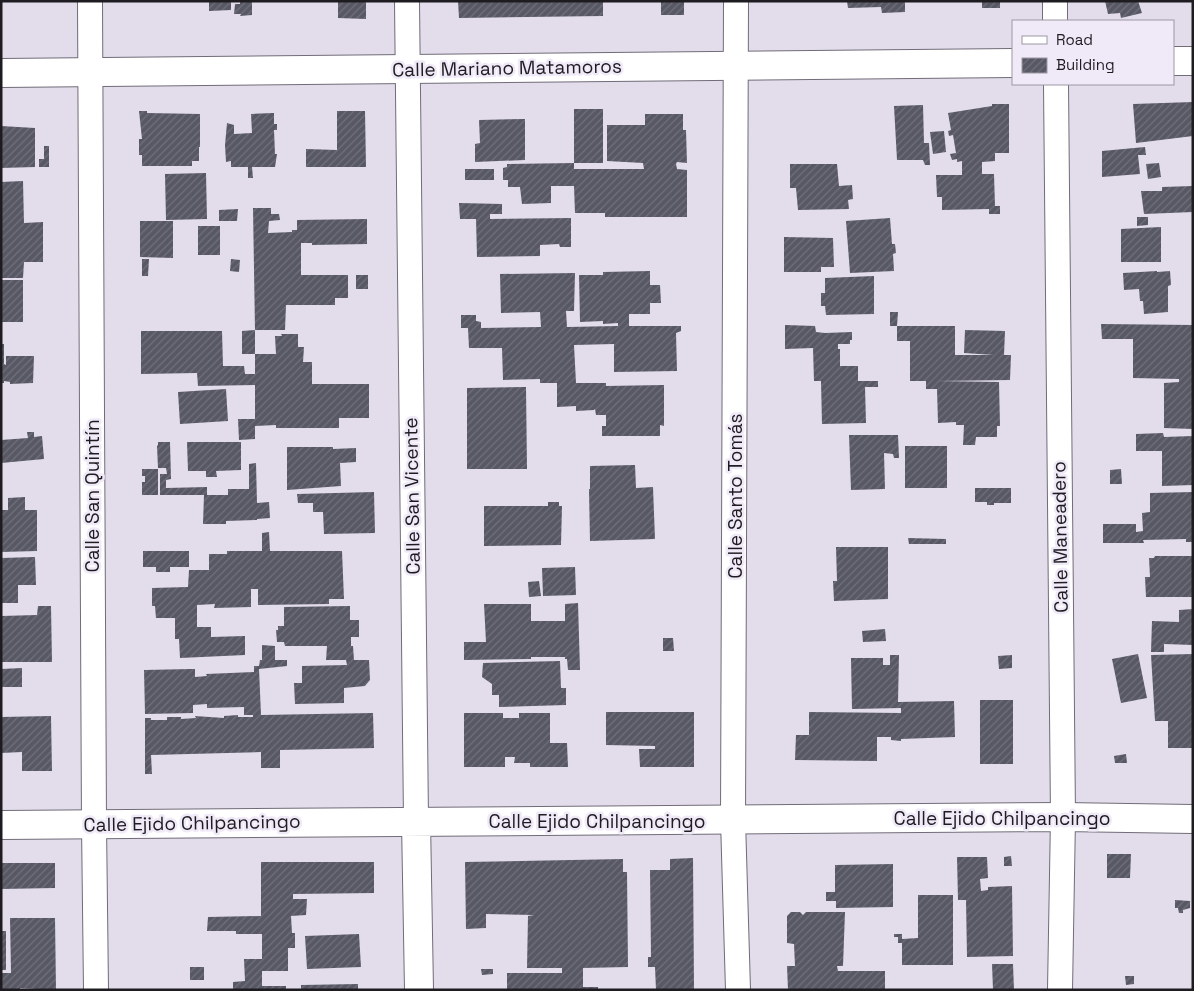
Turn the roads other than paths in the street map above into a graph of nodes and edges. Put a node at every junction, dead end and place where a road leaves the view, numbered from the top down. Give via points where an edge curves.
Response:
1 (90, 1) edge
2 (407, 1) edge
3 (736, 1) edge
4 (1055, 1) edge
5 (1055, 20) edge
6 (1174, 61) edge
7 (1193, 61) edge
8 (1012, 63) edge
9 (737, 65) junction
10 (407, 69) junction
11 (90, 72) junction
12 (1, 73) edge
13 (1056, 85) edge
14 (1063, 817) junction
15 (1193, 818) edge
16 (733, 820) junction
17 (416, 821) junction
18 (94, 824) junction
19 (1, 825) edge
20 (96, 990) edge
21 (419, 990) edge
22 (738, 990) edge
23 (1060, 990) edge

1 - 11 street, Calle San Quintín
2 - 10 street, Calle San Vicente
3 - 9 street, Calle Santo Tomás
4 - 5 street
6 - 7 street
8 - 9 street, Calle Mariano Matamoros
9 - 10 street, Calle Mariano Matamoros
9 - 16 street, Calle Santo Tomás
10 - 11 street, Calle Mariano Matamoros
10 - 17 street, Calle San Vicente
11 - 12 street, Calle Mariano Matamoros
11 - 18 street, Calle San Quintín
13 - 14 street, Calle Maneadero
14 - 15 street, Calle Ejido Chilpancingo
14 - 16 street, Calle Ejido Chilpancingo
14 - 23 street, Calle Maneadero
16 - 17 street, Calle Ejido Chilpancingo
16 - 22 street, Calle Santo Tomás
17 - 18 street, Calle Ejido Chilpancingo
17 - 21 street, Calle San Vicente
18 - 19 street, Calle Ejido Chilpancingo
18 - 20 street, Calle San Quintín

